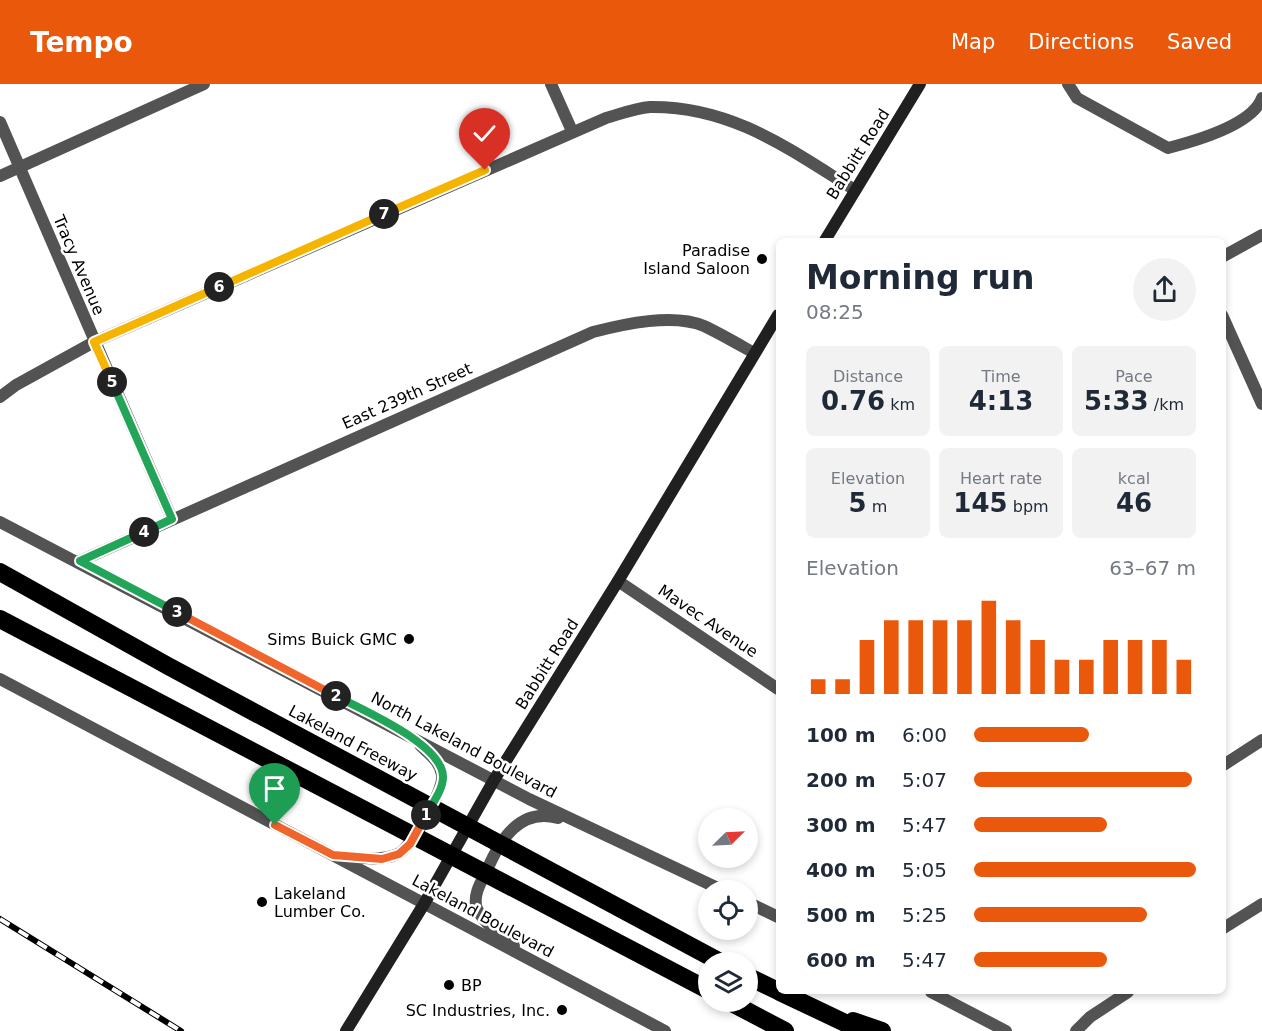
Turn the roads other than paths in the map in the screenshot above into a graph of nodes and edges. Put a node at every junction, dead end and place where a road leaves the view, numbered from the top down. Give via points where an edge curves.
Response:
1 (204, 84) edge
2 (551, 84) edge
3 (920, 84) edge
4 (1068, 84) edge
5 (1262, 98) edge
6 (0, 122) edge
7 (572, 131) junction
8 (20, 166) junction
9 (0, 176) edge
10 (855, 190) junction
11 (1262, 235) edge
12 (826, 238) edge
13 (1226, 255) edge
14 (776, 318) edge
15 (1226, 324) edge
16 (94, 342) junction
17 (754, 353) junction
18 (0, 397) edge
19 (1262, 404) edge
20 (172, 519) junction
21 (0, 522) edge
22 (80, 561) junction
23 (4, 573) edge
24 (618, 581) junction
25 (0, 619) edge
26 (0, 679) edge
27 (776, 688) edge
28 (408, 734) junction
29 (1262, 741) edge
30 (1226, 760) edge
31 (494, 780) junction
32 (582, 824) junction
33 (333, 855) junction
34 (701, 880) edge
35 (424, 904) junction
36 (1262, 904) edge
37 (758, 907) edge
38 (776, 916) edge
39 (1226, 927) edge
40 (702, 952) edge
41 (532, 960) junction
42 (758, 981) edge
43 (698, 985) edge
44 (776, 990) edge
45 (786, 994) edge
46 (935, 994) edge
47 (1125, 994) edge
48 (749, 1012) edge
49 (826, 1012) junction
50 (346, 1031) edge
51 (665, 1031) edge
52 (785, 1031) edge
53 (862, 1031) edge
54 (882, 1031) edge
55 (1006, 1031) edge
56 (1076, 1031) edge

1 - 8 street
2 - 7 street
3 - 10 main road, Babbitt Road
4 - 5 street via 1077,98 1168,148 1205,139 1258,110
6 - 8 street, Tracy Avenue
7 - 10 street via 606,117 649,107 702,111 758,130
7 - 16 street
8 - 9 street
8 - 16 street, Tracy Avenue
10 - 12 main road, Babbitt Road
11 - 13 street
14 - 17 main road, Babbitt Road
15 - 19 street
16 - 18 street
16 - 20 street, Tracy Avenue
17 - 20 street, East 239th Street via 702,325 660,320 626,323 593,332
17 - 24 main road, Babbitt Road
20 - 22 street, East 239th Street
21 - 22 street, North Lakeland Boulevard
22 - 28 street, North Lakeland Boulevard
23 - 40 highway, Lakeland Freeway via 168,666
24 - 27 street, Mavec Avenue
24 - 31 main road, Babbitt Road
25 - 43 highway
26 - 33 street, Lakeland Boulevard
28 - 31 street, North Lakeland Boulevard
28 - 33 street via 438,762 443,776 410,844 399,854 382,859
29 - 30 street
31 - 32 street, North Lakeland Boulevard
31 - 35 main road, Babbitt Road
32 - 34 street, North Lakeland Boulevard
32 - 41 street via 547,815 531,816 521,822 496,850 476,892 480,915
33 - 35 street, Lakeland Boulevard
35 - 41 street, Lakeland Boulevard
35 - 50 main road, Babbitt Road
36 - 39 street
37 - 38 street
41 - 51 street, Lakeland Boulevard
42 - 44 highway
45 - 49 highway
46 - 55 street
47 - 56 street
48 - 52 highway
49 - 53 highway
49 - 54 highway

